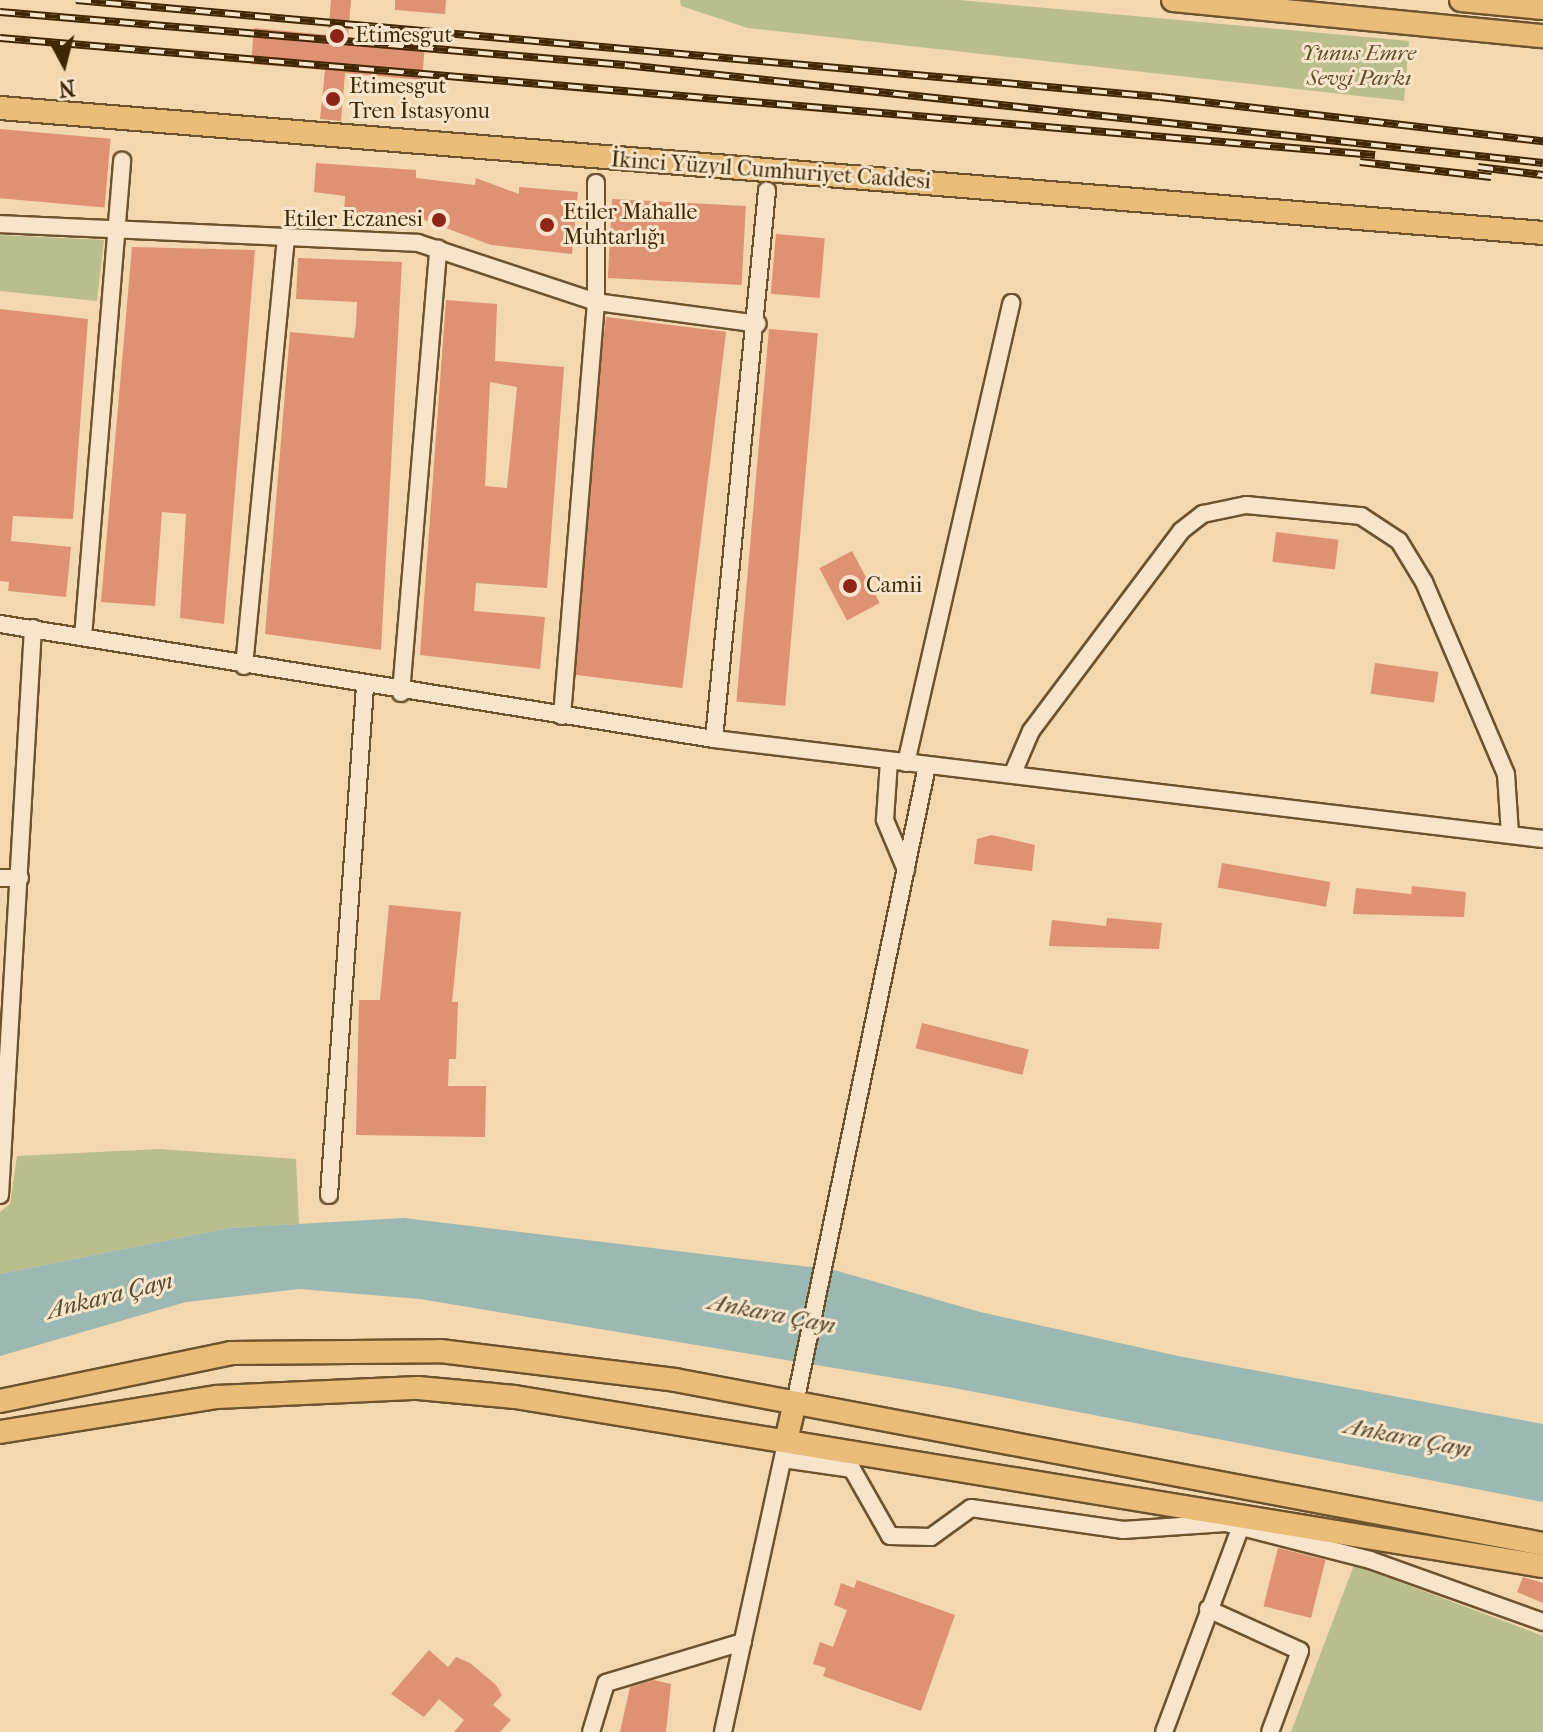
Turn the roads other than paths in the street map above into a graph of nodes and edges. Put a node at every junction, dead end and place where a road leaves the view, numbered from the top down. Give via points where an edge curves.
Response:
1 (1173, 0) edge
2 (1461, 0) edge
3 (1543, 8) edge
4 (1543, 36) edge
5 (0, 108) edge
6 (122, 161) dead end
7 (596, 183) dead end
8 (767, 191) dead end
9 (0, 224) edge
10 (116, 229) junction
11 (1543, 233) edge
12 (286, 238) junction
13 (438, 249) junction
14 (596, 302) junction
15 (1011, 303) dead end
16 (758, 324) junction
17 (0, 624) edge
18 (33, 628) junction
19 (83, 637) junction
20 (244, 666) junction
21 (365, 687) junction
22 (401, 693) junction
23 (562, 716) junction
24 (714, 739) junction
25 (897, 762) junction
26 (927, 766) junction
27 (1013, 773) junction
28 (1510, 834) junction
29 (1543, 839) edge
30 (906, 870) junction
31 (0, 878) edge
32 (20, 878) junction
33 (0, 1195) edge
34 (329, 1195) dead end
35 (0, 1401) edge
36 (795, 1403) junction
37 (0, 1432) edge
38 (784, 1450) junction
39 (1241, 1526) junction
40 (1543, 1544) edge
41 (1543, 1566) edge
42 (1208, 1609) junction
43 (1543, 1622) edge
44 (743, 1642) junction
45 (591, 1732) edge
46 (723, 1732) edge
47 (1164, 1732) edge
48 (1270, 1732) edge

1 - 4 main road
2 - 3 main road
5 - 11 main road, İkinci Yüzyıl Cumhuriyet Caddesi
6 - 10 street
7 - 14 street
8 - 16 street
9 - 10 street
10 - 12 street
10 - 19 street
12 - 13 street
12 - 20 street
13 - 14 street
13 - 22 street
14 - 16 street
14 - 23 street
15 - 25 street
16 - 24 street
17 - 18 street
18 - 19 street
18 - 32 street
19 - 20 street
20 - 21 street
21 - 22 street
21 - 34 street
22 - 23 street
23 - 24 street
24 - 25 street
25 - 26 street
25 - 30 street via 885,820
26 - 27 street
26 - 30 street
27 - 28 street
27 - 28 street via 1031,731 1181,531 1203,514 1246,505 1361,516 1399,541 1424,582 1506,774
28 - 29 street
30 - 36 street
31 - 32 street
32 - 33 street
35 - 36 main road via 142,1366 311,1348 507,1358
36 - 38 main road
36 - 40 main road
37 - 38 main road via 217,1397 418,1388 621,1411
38 - 39 street via 852,1469 890,1536 931,1537 971,1508 1123,1530
38 - 41 main road
38 - 44 street
39 - 42 street
39 - 43 street via 1370,1560
42 - 47 street
42 - 48 street via 1300,1651
44 - 45 street via 606,1683
44 - 46 street

